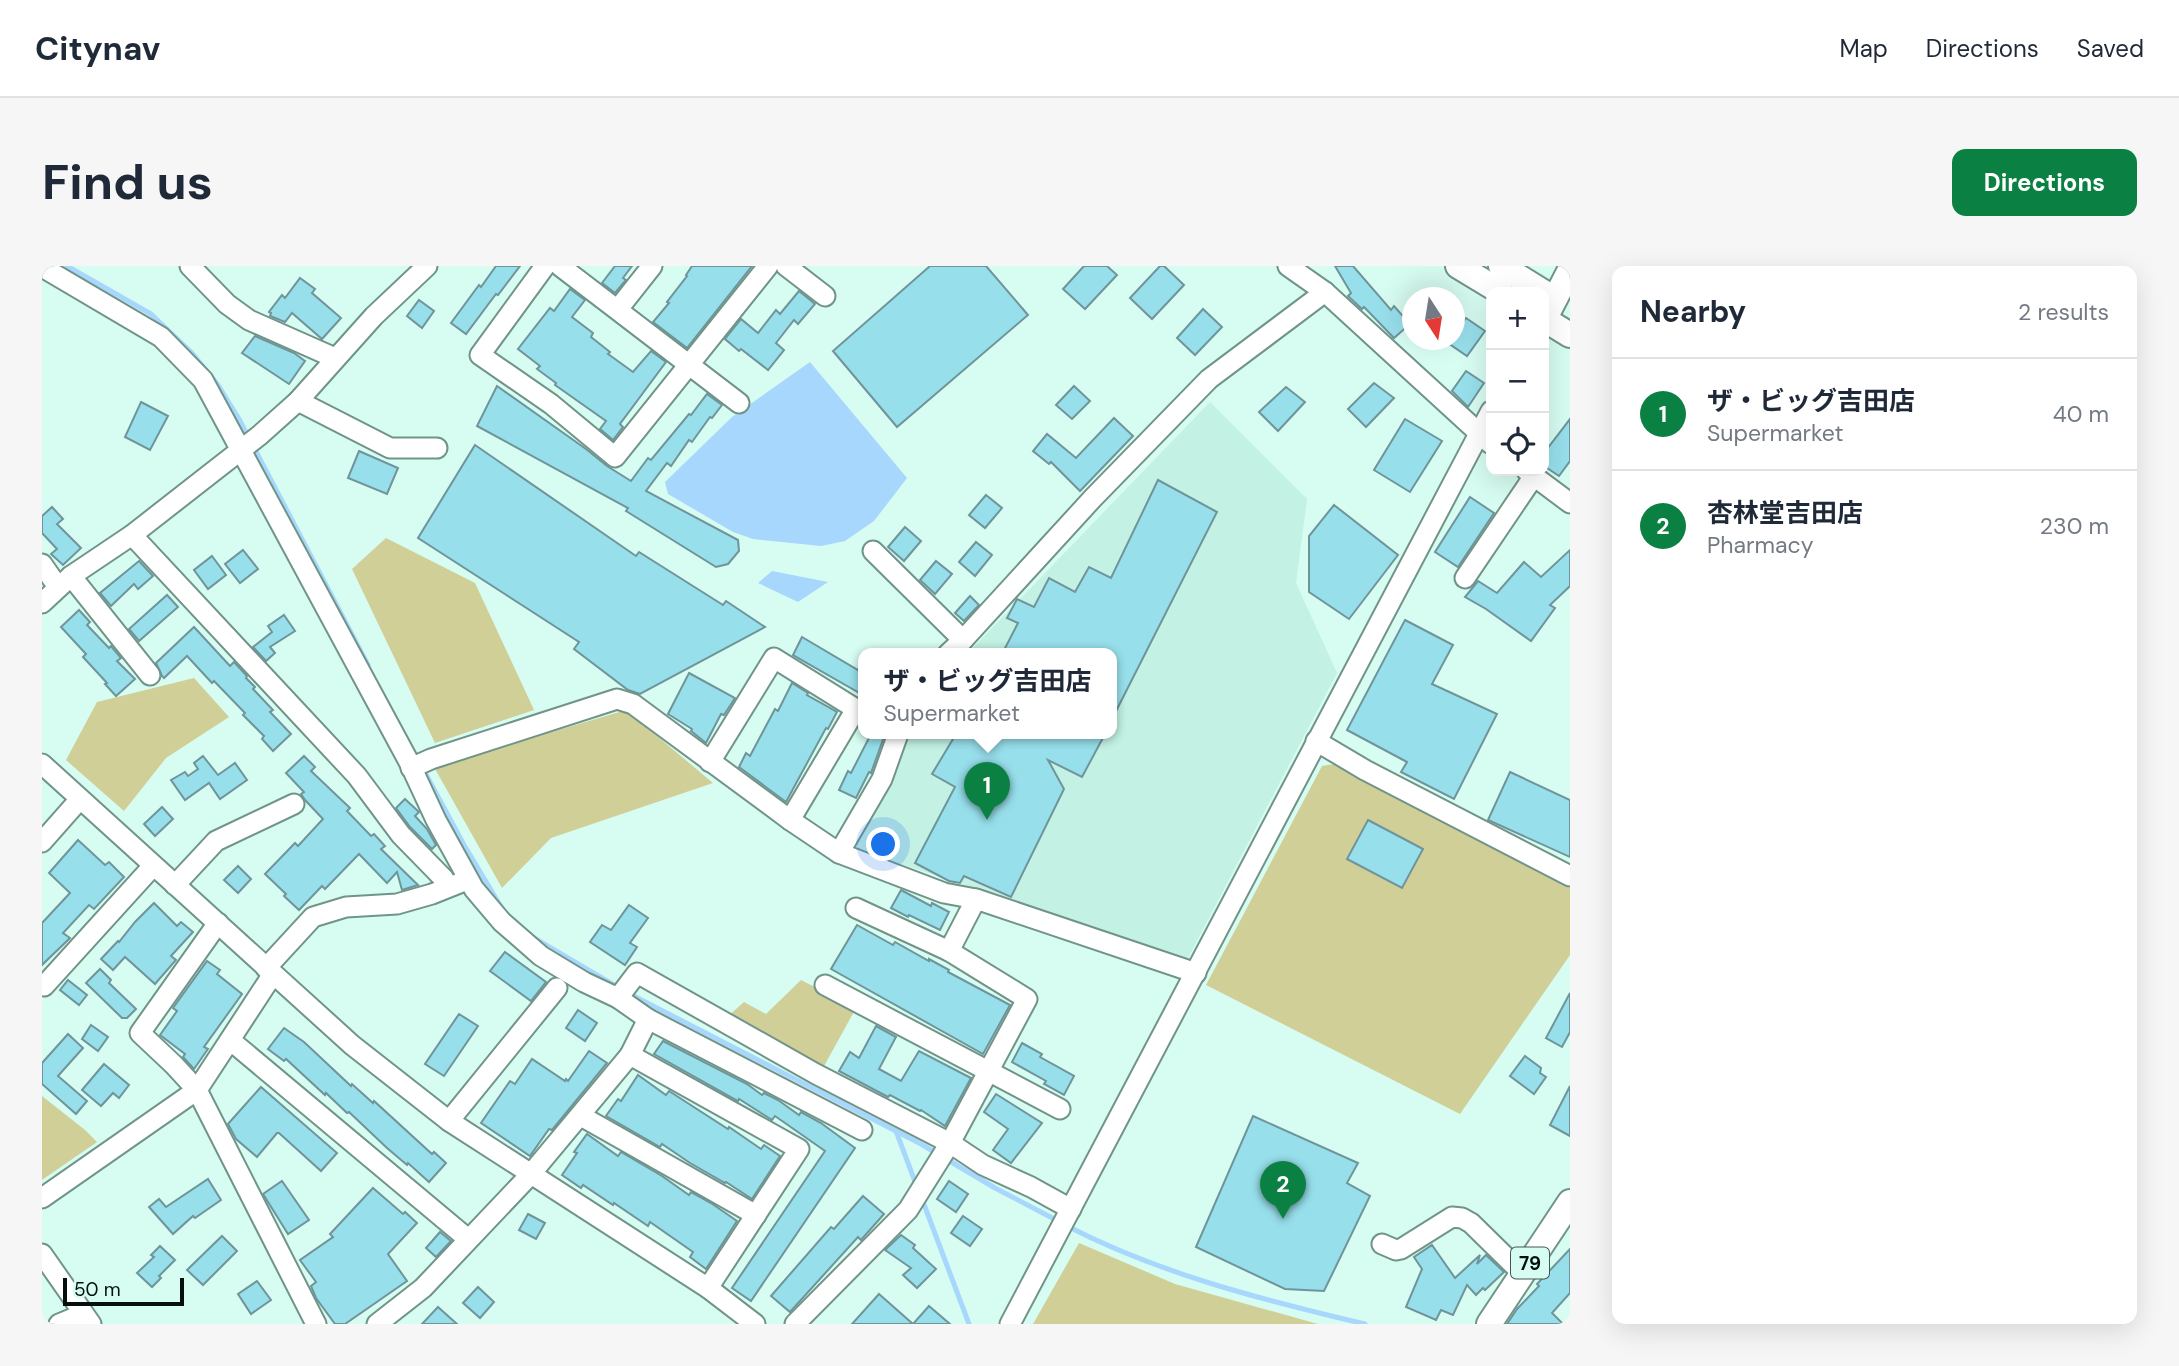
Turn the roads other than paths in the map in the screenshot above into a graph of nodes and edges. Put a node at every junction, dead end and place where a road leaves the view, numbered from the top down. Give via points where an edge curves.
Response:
1 (190, 266) edge
2 (427, 266) edge
3 (545, 266) edge
4 (560, 266) edge
5 (652, 266) edge
6 (768, 266) edge
7 (786, 266) edge
8 (1288, 266) edge
9 (1458, 266) edge
10 (1501, 266) edge
11 (42, 267) edge
12 (1570, 270) edge
13 (1493, 287) edge
14 (1525, 287) edge
15 (1325, 292) junction
16 (825, 296) dead end
17 (1549, 308) edge
18 (618, 309) junction
19 (1570, 335) edge
20 (335, 358) junction
21 (690, 365) junction
22 (298, 401) junction
23 (739, 403) dead end
24 (1491, 413) edge
25 (1485, 439) edge
26 (437, 448) dead end
27 (242, 451) junction
28 (1529, 476) edge
29 (1533, 476) edge
30 (1570, 503) edge
31 (131, 535) junction
32 (873, 551) dead end
33 (42, 564) edge
34 (1465, 578) dead end
35 (64, 582) junction
36 (42, 603) edge
37 (963, 639) junction
38 (954, 648) edge
39 (150, 675) dead end
40 (896, 739) edge
41 (1317, 741) junction
42 (710, 762) junction
43 (42, 764) edge
44 (420, 765) junction
45 (80, 799) junction
46 (294, 804) dead end
47 (790, 820) junction
48 (42, 842) edge
49 (839, 853) junction
50 (153, 866) junction
51 (1570, 876) edge
52 (444, 879) dead end
53 (469, 879) junction
54 (175, 885) junction
55 (976, 899) junction
56 (856, 908) dead end
57 (218, 923) junction
58 (949, 951) junction
59 (269, 971) junction
60 (1196, 973) junction
61 (42, 984) edge
62 (825, 985) dead end
63 (557, 988) dead end
64 (622, 992) junction
65 (648, 1018) junction
66 (230, 1040) junction
67 (630, 1055) junction
68 (989, 1071) junction
69 (197, 1090) junction
70 (1060, 1109) dead end
71 (581, 1116) junction
72 (449, 1121) junction
73 (862, 1130) dead end
74 (948, 1145) junction
75 (530, 1175) junction
76 (42, 1198) edge
77 (1570, 1202) edge
78 (1070, 1212) junction
79 (756, 1214) junction
80 (468, 1239) junction
81 (1382, 1244) dead end
82 (42, 1254) edge
83 (1523, 1274) junction
84 (708, 1289) junction
85 (87, 1319) edge
86 (59, 1324) edge
87 (316, 1324) edge
88 (377, 1324) edge
89 (755, 1324) edge
90 (795, 1324) edge
91 (1010, 1324) edge
92 (1489, 1324) edge

1 - 20 street via 249,320
2 - 20 street
3 - 21 street via 480,355 551,404 615,457
4 - 18 street
5 - 18 street
6 - 21 street
7 - 16 street
8 - 15 street
9 - 13 main road
10 - 14 main road
11 - 27 street via 161,337 203,380
12 - 17 main road
15 - 25 street
15 - 37 street via 1209,379
17 - 19 main road
18 - 21 street
20 - 22 street
21 - 23 street
22 - 26 street via 390,448
22 - 27 street
24 - 25 street
25 - 41 street
27 - 31 street
27 - 44 street
28 - 34 street
29 - 30 street
31 - 35 street
31 - 52 street via 357,776 401,835
32 - 37 street
33 - 35 street
35 - 36 street
35 - 39 street
37 - 38 street
40 - 49 street via 883,779
41 - 51 street via 1365,771
41 - 60 street
42 - 44 street via 633,704 617,699
42 - 47 street
42 - 47 street via 774,658 856,709
43 - 45 street
44 - 53 street via 436,820
45 - 48 street
45 - 50 street
46 - 54 street via 216,841
47 - 49 street
49 - 55 street via 944,893
50 - 54 street
50 - 61 street
53 - 59 street via 397,904 346,907 313,917
53 - 64 street via 502,922 541,956 584,982
54 - 57 street
55 - 58 street
55 - 60 street
56 - 58 street
57 - 59 street
57 - 69 street via 140,1033
58 - 68 street via 1027,999
59 - 66 street
59 - 72 street via 352,1045
60 - 78 street
62 - 68 street
63 - 72 street
64 - 65 street
64 - 74 street via 637,973
65 - 67 street
65 - 73 street
66 - 69 street
66 - 80 street
67 - 71 street
67 - 79 street via 799,1149
68 - 70 street
68 - 74 street
69 - 76 street
69 - 87 street
71 - 75 street
71 - 79 street
72 - 75 street
74 - 78 street
74 - 90 street via 908,1210
75 - 80 street
75 - 84 street
77 - 83 main road, 79
78 - 91 street
79 - 84 street
80 - 88 street via 423,1289
81 - 83 street via 1401,1249 1452,1217 1462,1218
82 - 85 street
83 - 92 main road, 79
84 - 89 street
85 - 86 street

